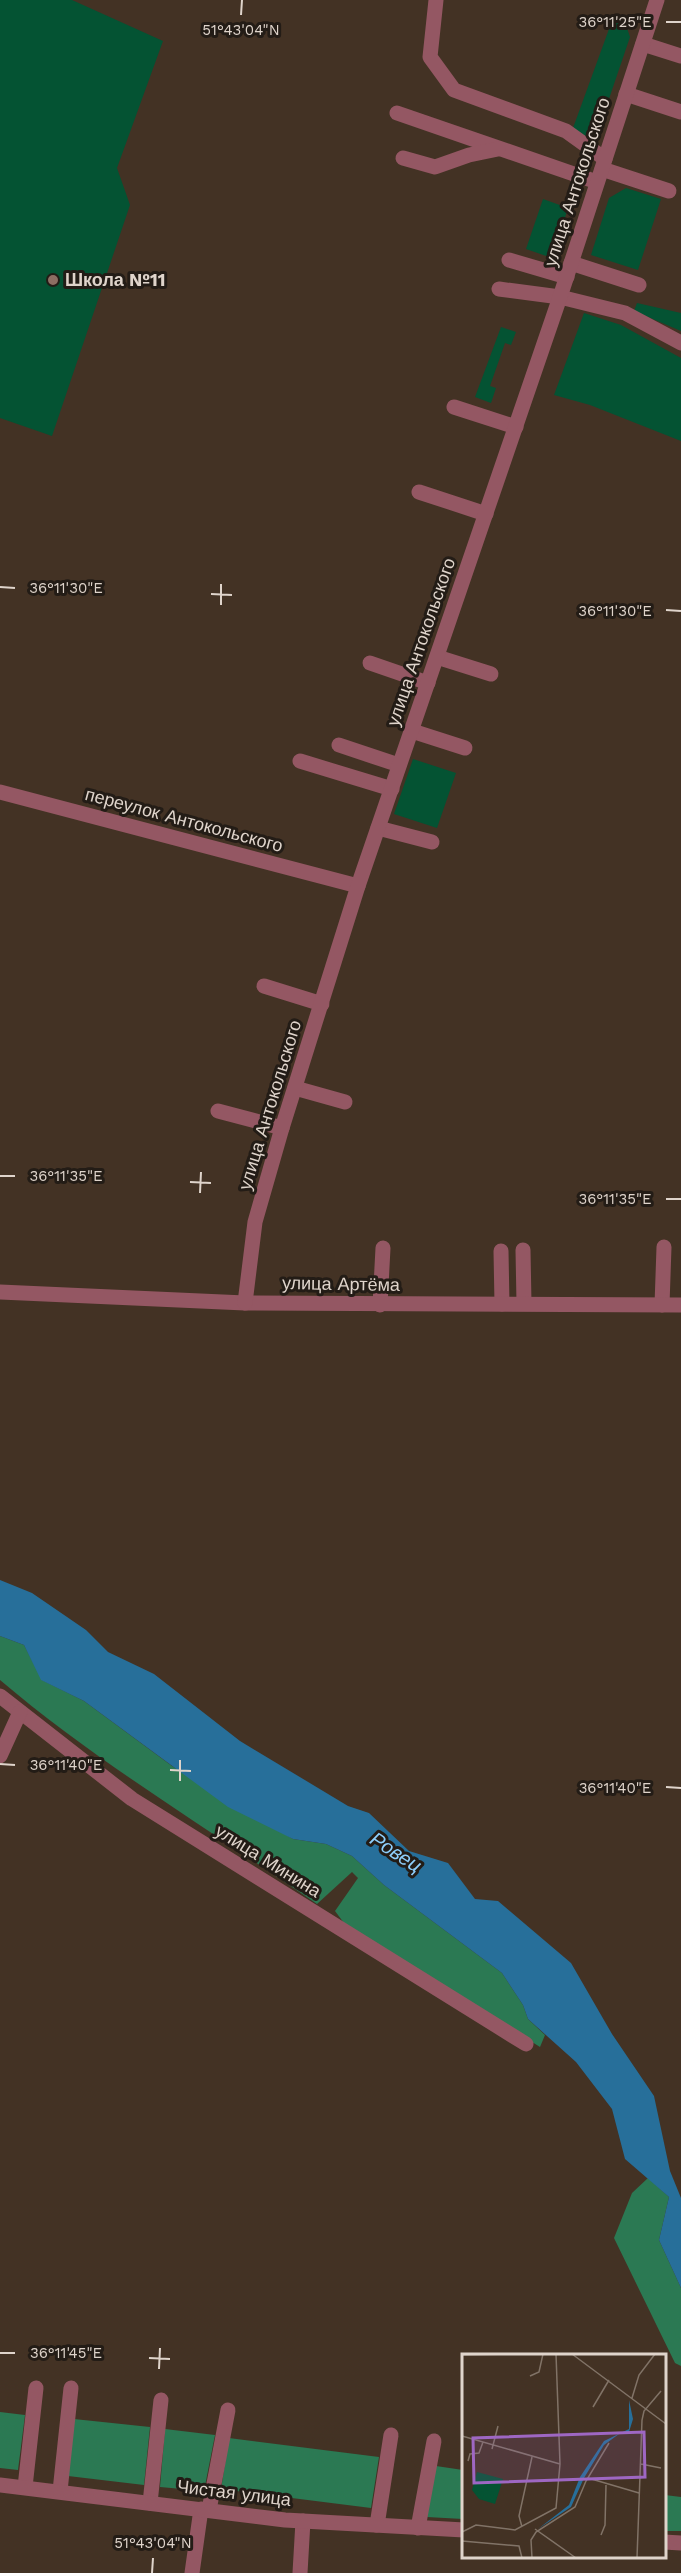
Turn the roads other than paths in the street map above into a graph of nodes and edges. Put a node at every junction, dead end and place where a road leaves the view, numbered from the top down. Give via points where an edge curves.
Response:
1 (436, 0) edge
2 (657, 0) edge
3 (643, 44) junction
4 (681, 56) edge
5 (626, 94) junction
6 (681, 112) edge
7 (397, 113) dead end
8 (499, 148) junction
9 (403, 158) dead end
10 (601, 170) junction
11 (669, 191) dead end
12 (508, 260) dead end
13 (569, 270) junction
14 (639, 285) dead end
15 (499, 289) dead end
16 (560, 297) junction
17 (681, 343) edge
18 (454, 407) dead end
19 (516, 427) junction
20 (419, 492) dead end
21 (486, 514) junction
22 (437, 657) junction
23 (370, 663) dead end
24 (491, 674) dead end
25 (428, 683) junction
26 (412, 731) junction
27 (339, 745) dead end
28 (465, 748) dead end
29 (300, 761) dead end
30 (399, 765) junction
31 (392, 789) junction
32 (0, 792) edge
33 (378, 828) junction
34 (432, 842) dead end
35 (358, 886) junction
36 (264, 986) dead end
37 (322, 1004) junction
38 (296, 1088) junction
39 (345, 1102) dead end
40 (218, 1111) dead end
41 (282, 1128) junction
42 (664, 1247) dead end
43 (383, 1248) dead end
44 (523, 1250) dead end
45 (501, 1251) dead end
46 (0, 1292) edge
47 (245, 1303) junction
48 (524, 1303) junction
49 (502, 1304) junction
50 (380, 1305) junction
51 (662, 1305) junction
52 (681, 1305) edge
53 (0, 1696) edge
54 (20, 1712) junction
55 (0, 1756) edge
56 (526, 2044) dead end
57 (36, 2388) dead end
58 (71, 2388) dead end
59 (161, 2400) dead end
60 (228, 2410) dead end
61 (391, 2435) dead end
62 (434, 2441) dead end
63 (0, 2485) edge
64 (25, 2487) junction
65 (60, 2491) junction
66 (150, 2503) junction
67 (205, 2510) junction
68 (303, 2521) junction
69 (377, 2525) junction
70 (418, 2528) junction
71 (462, 2530) edge
72 (192, 2573) edge
73 (300, 2573) edge

1 - 10 street via 430,57 454,90 566,131
2 - 3 street, улица Антокольского
3 - 4 street
3 - 5 street, улица Антокольского
5 - 6 street
5 - 10 street, улица Антокольского
7 - 8 street
8 - 9 street via 435,167
8 - 10 street
10 - 11 street
10 - 13 street, улица Антокольского
12 - 13 street
13 - 14 street
13 - 16 street, улица Антокольского
15 - 16 street
16 - 17 street via 625,313
16 - 19 street, улица Антокольского
18 - 19 street
19 - 21 street, улица Антокольского
20 - 21 street
21 - 22 street, улица Антокольского
22 - 24 street
22 - 25 street, улица Антокольского
23 - 25 street
25 - 26 street, улица Антокольского
26 - 28 street
26 - 30 street, улица Антокольского
27 - 30 street
29 - 31 street
30 - 31 street, улица Антокольского
31 - 33 street, улица Антокольского
32 - 35 street, переулок Антокольского
33 - 34 street
33 - 35 street, улица Антокольского
35 - 37 street, улица Антокольского
36 - 37 street
37 - 38 street, улица Антокольского
38 - 39 street
38 - 41 street, улица Антокольского
40 - 41 street
41 - 47 street, улица Антокольского via 255,1222
42 - 51 street
43 - 50 street
44 - 48 street
45 - 49 street
46 - 47 street, улица Артёма
47 - 50 street, улица Артёма
48 - 49 street, улица Артёма
48 - 51 street, улица Артёма
49 - 50 street, улица Артёма
51 - 52 street, улица Артёма
53 - 54 street, улица Минина
54 - 55 street
54 - 56 street, улица Минина via 132,1799
57 - 64 street
58 - 65 street
59 - 66 street
60 - 67 street
61 - 69 street
62 - 70 street
63 - 64 street, Чистая улица
64 - 65 street, Чистая улица
65 - 66 street, Чистая улица
66 - 67 street, Чистая улица
67 - 68 street, Чистая улица
67 - 72 street
68 - 69 street, Чистая улица
68 - 73 street
69 - 70 street, Чистая улица
70 - 71 street, Чистая улица

